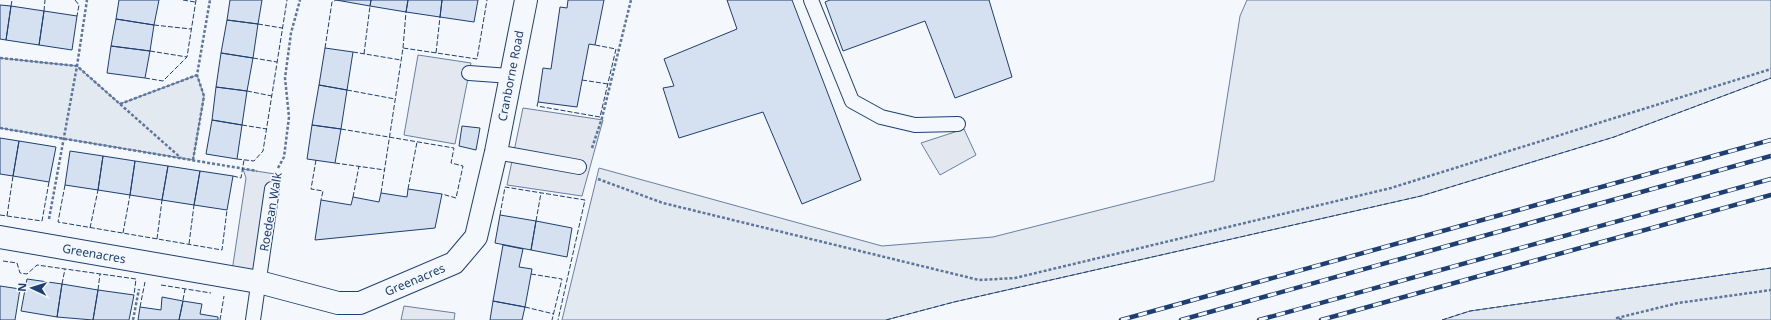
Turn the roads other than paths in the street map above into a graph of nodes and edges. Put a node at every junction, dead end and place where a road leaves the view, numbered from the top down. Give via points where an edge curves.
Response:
1 (526, 0) edge
2 (811, 0) edge
3 (469, 73) dead end
4 (511, 76) junction
5 (958, 124) dead end
6 (496, 152) junction
7 (582, 169) road end
8 (272, 189) road end
9 (0, 237) edge
10 (259, 282) junction
11 (253, 320) edge

1 - 4 street, Cranborne Road
2 - 5 lane via 852,101 881,117 915,125
3 - 4 lane
4 - 6 street, Cranborne Road
6 - 7 lane
6 - 10 street, Greenacres via 476,237 454,263 360,303 338,303
8 - 10 lane, Roedean Walk
9 - 10 street, Greenacres
10 - 11 lane

